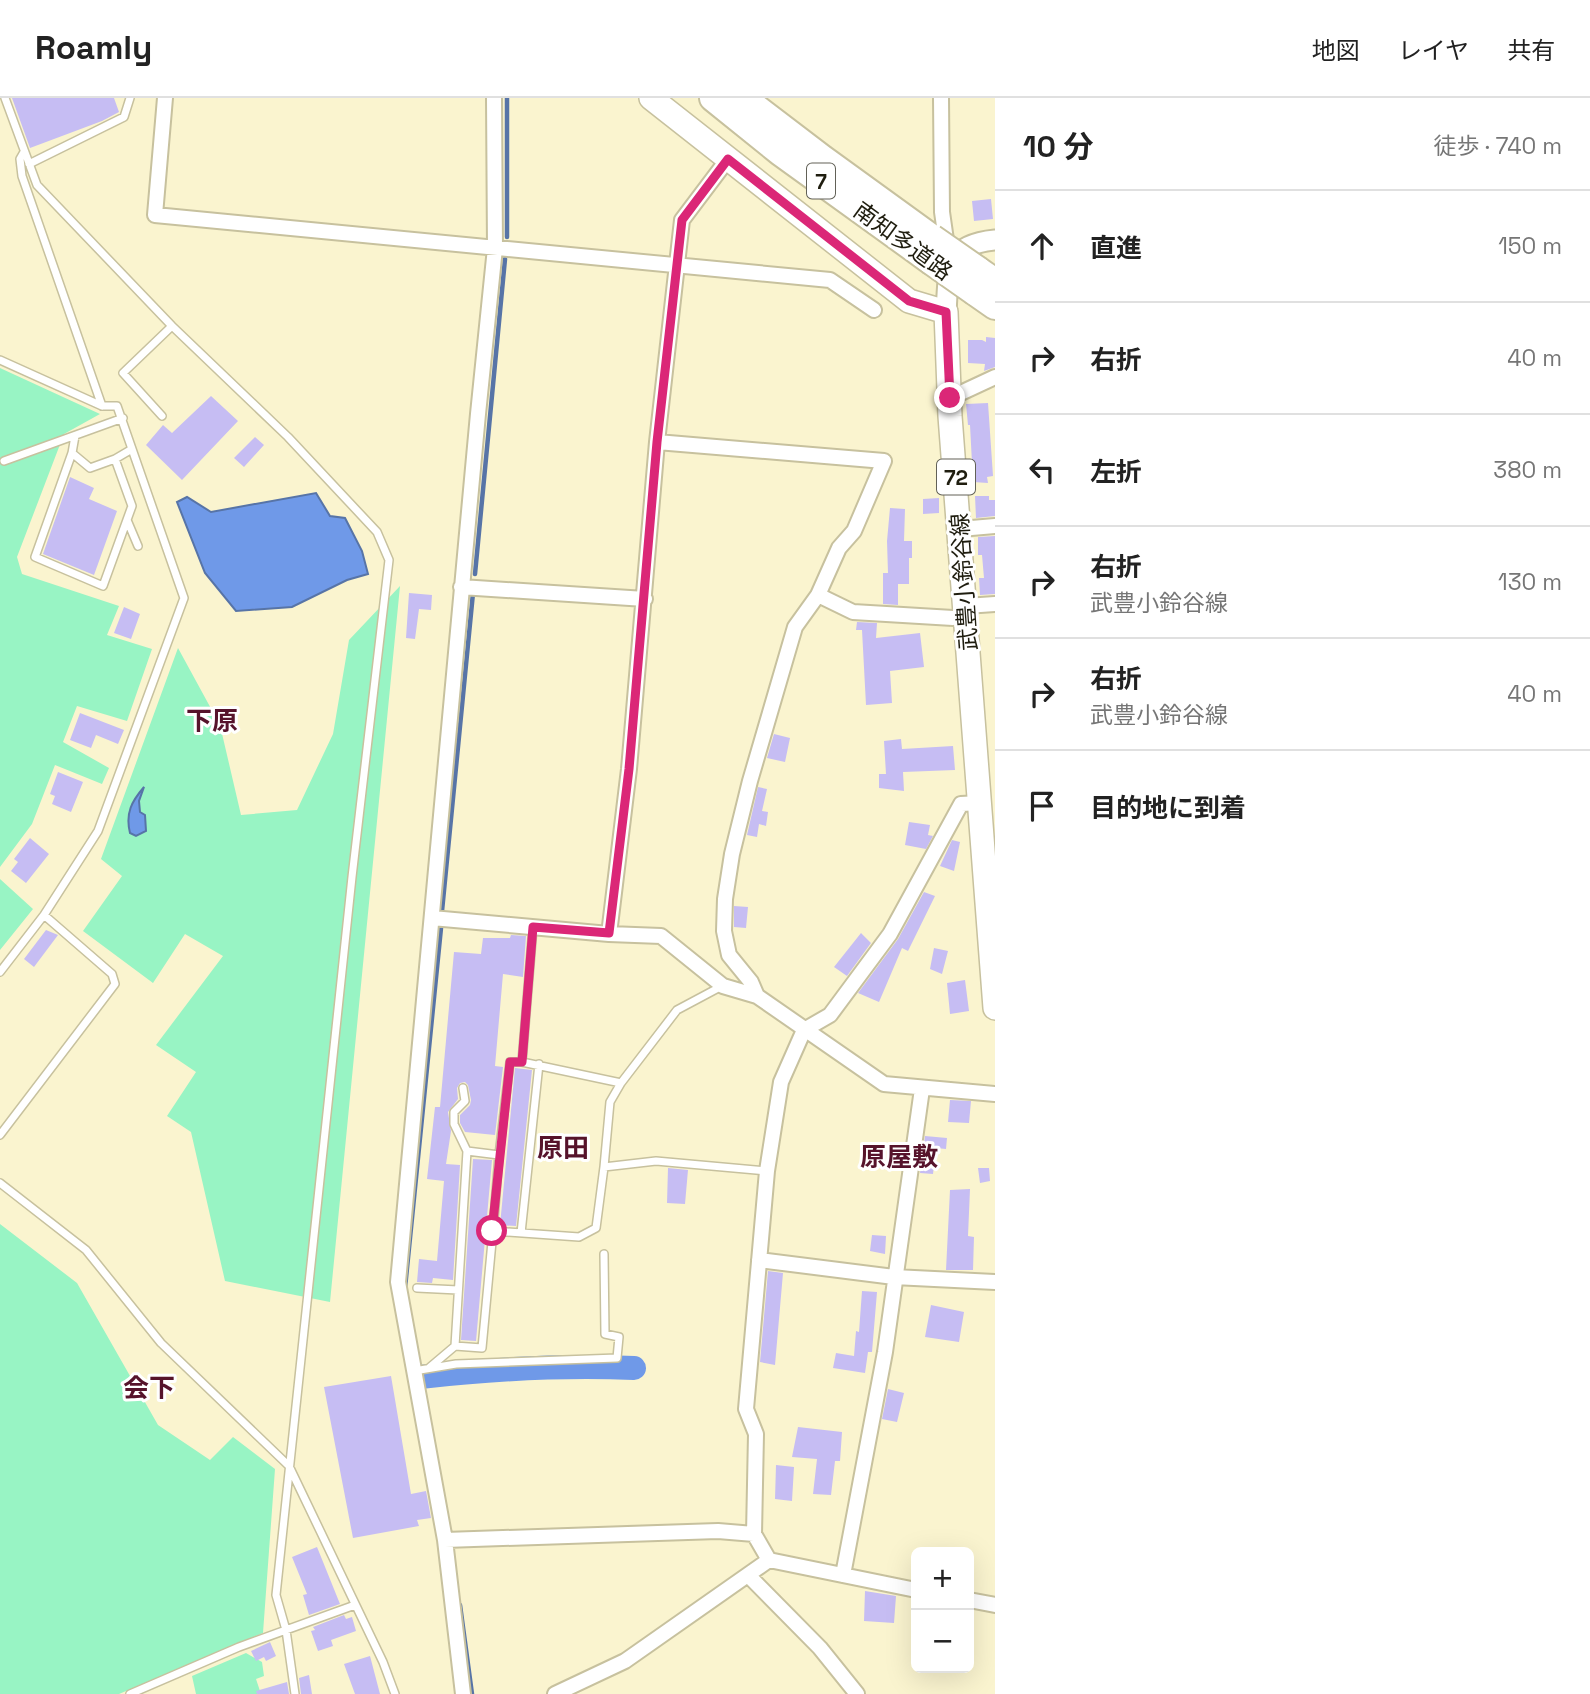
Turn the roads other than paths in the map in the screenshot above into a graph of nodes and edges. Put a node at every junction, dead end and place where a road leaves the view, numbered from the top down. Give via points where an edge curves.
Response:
1 (5, 98) edge
2 (130, 98) edge
3 (165, 98) edge
4 (494, 98) edge
5 (651, 98) edge
6 (713, 98) edge
7 (743, 98) edge
8 (942, 98) edge
9 (24, 152) junction
10 (728, 159) junction
11 (29, 164) junction
12 (995, 240) edge
13 (495, 248) junction
14 (938, 255) junction
15 (676, 266) junction
16 (988, 285) edge
17 (874, 310) dead end
18 (946, 312) junction
19 (172, 326) junction
20 (0, 360) edge
21 (995, 377) edge
22 (950, 398) junction
23 (102, 406) junction
24 (162, 416) dead end
25 (122, 418) junction
26 (75, 436) junction
27 (657, 442) junction
28 (132, 449) junction
29 (72, 453) junction
30 (115, 459) junction
31 (4, 461) dead end
32 (127, 520) junction
33 (995, 526) edge
34 (960, 529) junction
35 (138, 546) dead end
36 (461, 587) junction
37 (818, 595) junction
38 (645, 599) junction
39 (995, 604) edge
40 (960, 612) junction
41 (985, 806) edge
42 (44, 915) junction
43 (432, 918) junction
44 (533, 927) junction
45 (609, 933) junction
46 (0, 972) edge
47 (723, 986) junction
48 (757, 996) junction
49 (995, 1008) edge
50 (804, 1030) junction
51 (522, 1062) junction
52 (539, 1064) junction
53 (621, 1083) junction
54 (463, 1088) dead end
55 (922, 1089) junction
56 (995, 1094) edge
57 (0, 1135) edge
58 (467, 1151) junction
59 (499, 1155) junction
60 (604, 1167) junction
61 (767, 1171) junction
62 (0, 1183) edge
63 (492, 1231) junction
64 (521, 1233) junction
65 (604, 1254) dead end
66 (759, 1260) junction
67 (894, 1277) junction
68 (995, 1282) edge
69 (417, 1288) dead end
70 (458, 1290) junction
71 (455, 1346) junction
72 (429, 1368) junction
73 (413, 1371) junction
74 (289, 1466) junction
75 (754, 1534) junction
76 (445, 1540) junction
77 (769, 1560) junction
78 (748, 1575) junction
79 (844, 1576) junction
80 (911, 1589) edge
81 (974, 1601) edge
82 (355, 1605) junction
83 (995, 1605) edge
84 (286, 1630) junction
85 (130, 1694) edge
86 (295, 1694) edge
87 (395, 1694) edge
88 (463, 1694) edge
89 (555, 1694) edge
90 (857, 1694) edge

1 - 9 lane
2 - 11 lane via 124,117
3 - 13 street via 155,215
4 - 13 street
5 - 10 main road
6 - 14 highway, 南知多道路 / 7 via 780,152
7 - 14 highway, 南知多道路 / 7
8 - 14 street
9 - 11 lane
9 - 23 lane via 20,159 23,176
10 - 15 street via 682,220
10 - 18 main road via 909,301
11 - 19 lane via 37,185
12 - 14 main road
13 - 15 street
13 - 36 street
14 - 16 highway, 南知多道路 / 7, bridge
14 - 18 main road
15 - 17 street via 830,280
15 - 27 street
18 - 22 main road, 武豊小鈴谷線 / 72
19 - 24 lane via 123,373
19 - 74 lane via 288,437 377,532 389,560
20 - 23 lane
21 - 22 street
22 - 34 main road, 武豊小鈴谷線 / 72
23 - 25 lane via 117,406
25 - 26 lane
25 - 28 lane
26 - 29 lane
26 - 31 lane
27 - 37 street via 884,461 854,531 839,548
27 - 38 street
28 - 30 lane
28 - 42 lane via 184,598 98,831
29 - 30 lane via 90,468
29 - 32 lane via 35,557 103,586
30 - 32 lane via 132,506
32 - 35 lane
33 - 34 street
34 - 40 main road, 武豊小鈴谷線 / 72
36 - 38 street
36 - 43 street
37 - 40 street via 853,612
37 - 48 street via 795,627 730,865 724,931 729,955
38 - 45 street
39 - 40 street
40 - 41 main road, 武豊小鈴谷線 / 72
41 - 49 main road, 武豊小鈴谷線 / 72
41 - 50 street via 961,804 890,934 830,1015
42 - 46 lane
42 - 57 lane via 112,974 114,984
43 - 44 street
43 - 73 street via 398,1282
44 - 45 street
44 - 51 lane
45 - 47 street via 661,936
47 - 48 street
47 - 53 lane via 677,1010
48 - 50 street
50 - 55 street via 884,1084
50 - 61 street via 781,1082
51 - 52 lane
51 - 59 lane via 510,1062
52 - 53 lane
52 - 64 lane
53 - 60 lane via 610,1102
54 - 58 lane via 464,1101 454,1112 454,1124
55 - 56 street
55 - 67 street
58 - 59 lane
58 - 70 lane
59 - 63 lane
60 - 61 lane via 656,1161
60 - 64 lane via 596,1228 579,1237
61 - 66 street
62 - 74 lane via 86,1250 161,1343
63 - 64 lane
63 - 71 lane via 482,1348
65 - 72 lane via 605,1334 619,1337 617,1358
66 - 67 street
66 - 75 street via 746,1409 756,1434
67 - 68 street
67 - 79 street via 883,1365
69 - 70 lane
70 - 71 lane
71 - 72 lane
72 - 73 lane
73 - 76 street
74 - 82 lane
74 - 84 lane via 276,1595
75 - 76 street via 718,1531
75 - 77 street
76 - 88 street
77 - 78 street
77 - 79 street
78 - 89 street via 625,1661
78 - 90 street via 820,1648
79 - 80 street
81 - 83 street
82 - 84 lane
82 - 87 lane
84 - 85 lane
84 - 86 lane

